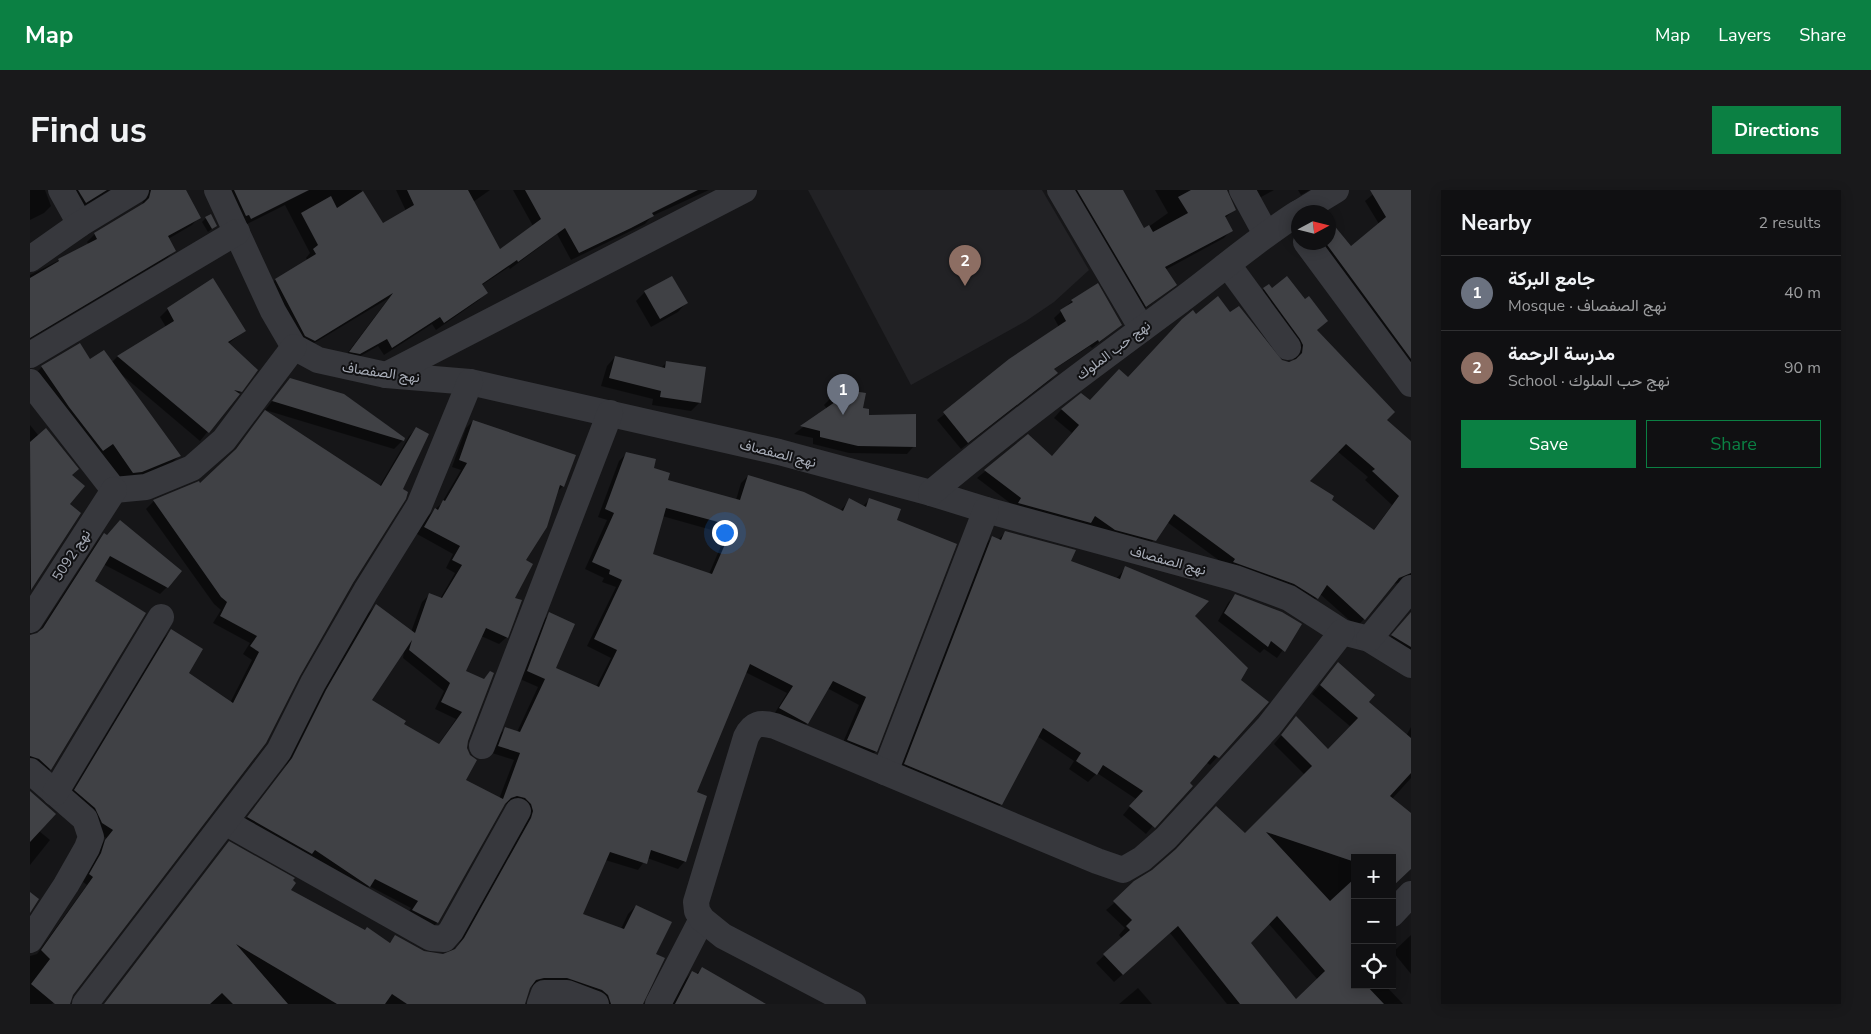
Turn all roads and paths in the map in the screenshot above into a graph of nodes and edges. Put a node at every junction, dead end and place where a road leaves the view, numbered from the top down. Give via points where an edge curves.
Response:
1 (61, 190) edge
2 (136, 190) edge
3 (217, 190) edge
4 (744, 190) edge
5 (1060, 190) edge
6 (1242, 190) edge
7 (1336, 190) edge
8 (1316, 205) edge
9 (1291, 222) edge
10 (80, 224) junction
11 (237, 232) junction
12 (1266, 234) junction
13 (1312, 250) edge
14 (30, 259) edge
15 (1228, 265) junction
16 (1142, 329) junction
17 (294, 347) junction
18 (1288, 347) dead end
19 (30, 355) edge
20 (386, 375) junction
21 (30, 382) edge
22 (470, 382) junction
23 (1411, 384) edge
24 (610, 413) junction
25 (114, 490) junction
26 (931, 492) junction
27 (986, 510) junction
28 (1411, 588) edge
29 (160, 617) dead end
30 (30, 620) edge
31 (1342, 632) junction
32 (1369, 640) junction
33 (1411, 665) edge
34 (482, 746) dead end
35 (30, 771) edge
36 (885, 772) junction
37 (55, 793) junction
38 (518, 811) dead end
39 (225, 822) junction
40 (1411, 894) edge
41 (1396, 910) edge
42 (702, 919) junction
43 (30, 940) edge
44 (85, 1004) edge
45 (540, 1004) edge
46 (596, 1004) edge
47 (658, 1004) edge
48 (853, 1004) edge

1 - 10 street
2 - 10 street
3 - 11 street
4 - 20 street
5 - 16 street
6 - 12 street
7 - 8 street, نهج حب الملوك
9 - 12 street, نهج حب الملوك
10 - 14 street
11 - 17 street via 273,311
11 - 19 street
12 - 15 street, نهج حب الملوك
13 - 23 street
15 - 16 street, نهج حب الملوك
15 - 18 street
16 - 26 street, نهج حب الملوك via 1009,427
17 - 20 street, نهج الصفصاف via 318,360
17 - 25 street via 211,453 192,468 146,487
20 - 22 street, نهج الصفصاف
21 - 25 street
22 - 24 street, نهج الصفصاف
22 - 39 street via 419,506 313,683 279,751
24 - 26 street, نهج الصفصاف via 779,452
24 - 34 street
25 - 30 street, نهج 5092
26 - 27 street, نهج الصفصاف
27 - 31 street, نهج الصفصاف via 1235,578 1289,598
27 - 36 street
28 - 32 street
29 - 37 street
31 - 32 street, نهج الصفصاف
31 - 36 street via 1270,726 1166,838 1142,859 1123,870
32 - 33 street, نهج الصفصاف
35 - 37 street
36 - 42 street via 775,726 756,724 746,737 696,902
37 - 43 street via 85,818 91,837 66,885
38 - 39 street via 452,931 444,939 431,938
39 - 44 street
40 - 41 street
42 - 47 street
42 - 48 street via 723,936
45 - 46 street via 544,993 567,993

